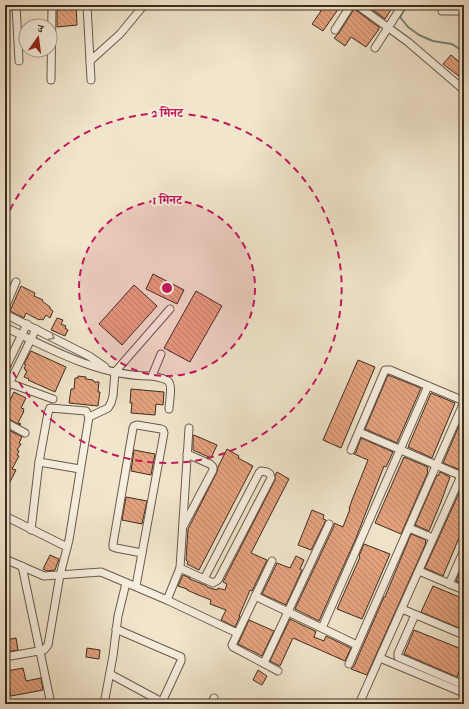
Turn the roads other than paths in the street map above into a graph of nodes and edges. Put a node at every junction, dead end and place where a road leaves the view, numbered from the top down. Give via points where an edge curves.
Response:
1 (16, 5) edge
2 (52, 5) edge
3 (87, 5) edge
4 (144, 5) edge
5 (351, 5) edge
6 (357, 5) edge
7 (400, 9) dead end
8 (442, 11) dead end
9 (464, 11) edge
10 (388, 28) junction
11 (335, 30) dead end
12 (375, 48) dead end
13 (19, 61) dead end
14 (90, 62) junction
15 (51, 80) dead end
16 (91, 80) dead end
17 (464, 90) edge
18 (16, 282) dead end
19 (5, 308) edge
20 (170, 308) dead end
21 (5, 314) edge
22 (27, 324) junction
23 (5, 327) edge
24 (36, 328) junction
25 (21, 335) junction
26 (30, 339) junction
27 (161, 354) dead end
28 (5, 369) edge
29 (113, 372) junction
30 (152, 376) junction
31 (7, 382) edge
32 (428, 386) junction
33 (5, 392) edge
34 (52, 399) dead end
35 (464, 401) edge
36 (169, 409) dead end
37 (89, 417) junction
38 (5, 422) edge
39 (189, 428) dead end
40 (359, 432) junction
41 (24, 433) dead end
42 (351, 450) dead end
43 (400, 450) junction
44 (187, 454) junction
45 (39, 462) junction
46 (436, 465) junction
47 (80, 469) junction
48 (462, 476) edge
49 (237, 514) junction
50 (5, 516) edge
51 (249, 520) junction
52 (329, 524) dead end
53 (183, 527) junction
54 (409, 528) junction
55 (32, 530) junction
56 (433, 538) junction
57 (67, 547) junction
58 (464, 550) edge
59 (142, 553) junction
60 (5, 559) edge
61 (272, 561) dead end
62 (22, 566) junction
63 (180, 568) junction
64 (419, 571) junction
65 (60, 575) junction
66 (204, 579) junction
67 (126, 583) junction
68 (449, 584) junction
69 (136, 586) junction
70 (464, 590) edge
71 (255, 596) junction
72 (167, 600) junction
73 (402, 609) junction
74 (288, 612) junction
75 (416, 615) junction
76 (322, 628) junction
77 (116, 629) junction
78 (237, 633) junction
79 (464, 635) edge
80 (357, 645) junction
81 (40, 650) junction
82 (5, 657) edge
83 (380, 658) junction
84 (264, 663) junction
85 (349, 664) dead end
86 (278, 671) dead end
87 (110, 674) junction
88 (464, 677) edge
89 (464, 693) edge
90 (162, 703) edge
91 (51, 704) edge
92 (104, 704) edge
93 (359, 704) edge

1 - 13 street
2 - 15 street
3 - 14 street
4 - 14 street via 120,34
5 - 11 street
6 - 10 street
7 - 10 street
8 - 9 street
10 - 12 street
10 - 17 street
14 - 16 street
18 - 19 street
20 - 29 street
21 - 22 street
22 - 24 street
22 - 25 street
23 - 25 street
24 - 26 street
24 -> 29 street
25 - 26 street
25 - 28 street
26 - 29 street via 69,358
26 - 31 street
27 - 30 street
29 - 30 street
29 - 37 street via 111,403 108,408
30 - 36 street via 166,380 171,385
31 - 33 street
31 - 34 street
32 - 35 street
32 - 40 street via 385,370
32 - 43 street
35 - 46 street
37 - 45 street via 86,411 50,408
37 - 47 street
38 - 41 street
39 - 44 street
40 - 42 street
40 - 43 street
43 - 46 street
43 - 76 street
44 - 53 street
44 - 53 street via 210,464 213,470
45 - 47 street
45 - 55 street
46 - 48 street
46 - 54 street
47 - 57 street
48 - 56 street
49 - 51 street
49 - 51 street via 259,473 267,472 270,478
49 - 66 street
50 - 55 street
51 - 66 street via 218,580 213,583
52 - 74 street
53 - 63 street
54 - 56 street
54 - 80 street
55 - 57 street
56 - 64 street
57 - 65 street
58 - 68 street
59 - 59 street via 164,433 161,429 137,425 132,428 112,544 116,548
59 - 69 street
60 - 62 street
61 - 71 street
62 - 65 street via 44,576
62 - 81 street
63 - 66 street
63 - 72 street
64 - 68 street
64 - 73 street
65 - 67 street via 101,572
65 - 81 street via 48,645 44,650
67 - 69 street
67 - 77 street
68 - 70 street
69 - 72 street
71 - 74 street
71 - 78 street
72 - 78 street
73 - 75 street
73 - 83 street
74 - 76 street
74 - 84 street
75 - 79 street
75 - 88 street via 398,657 459,683
76 - 80 street
77 - 87 street
77 - 90 street via 181,657
78 - 84 street via 233,647
80 - 85 street
81 - 82 street
81 - 91 street
83 - 89 street
83 - 93 street
84 - 86 street
87 - 90 street
87 - 92 street

